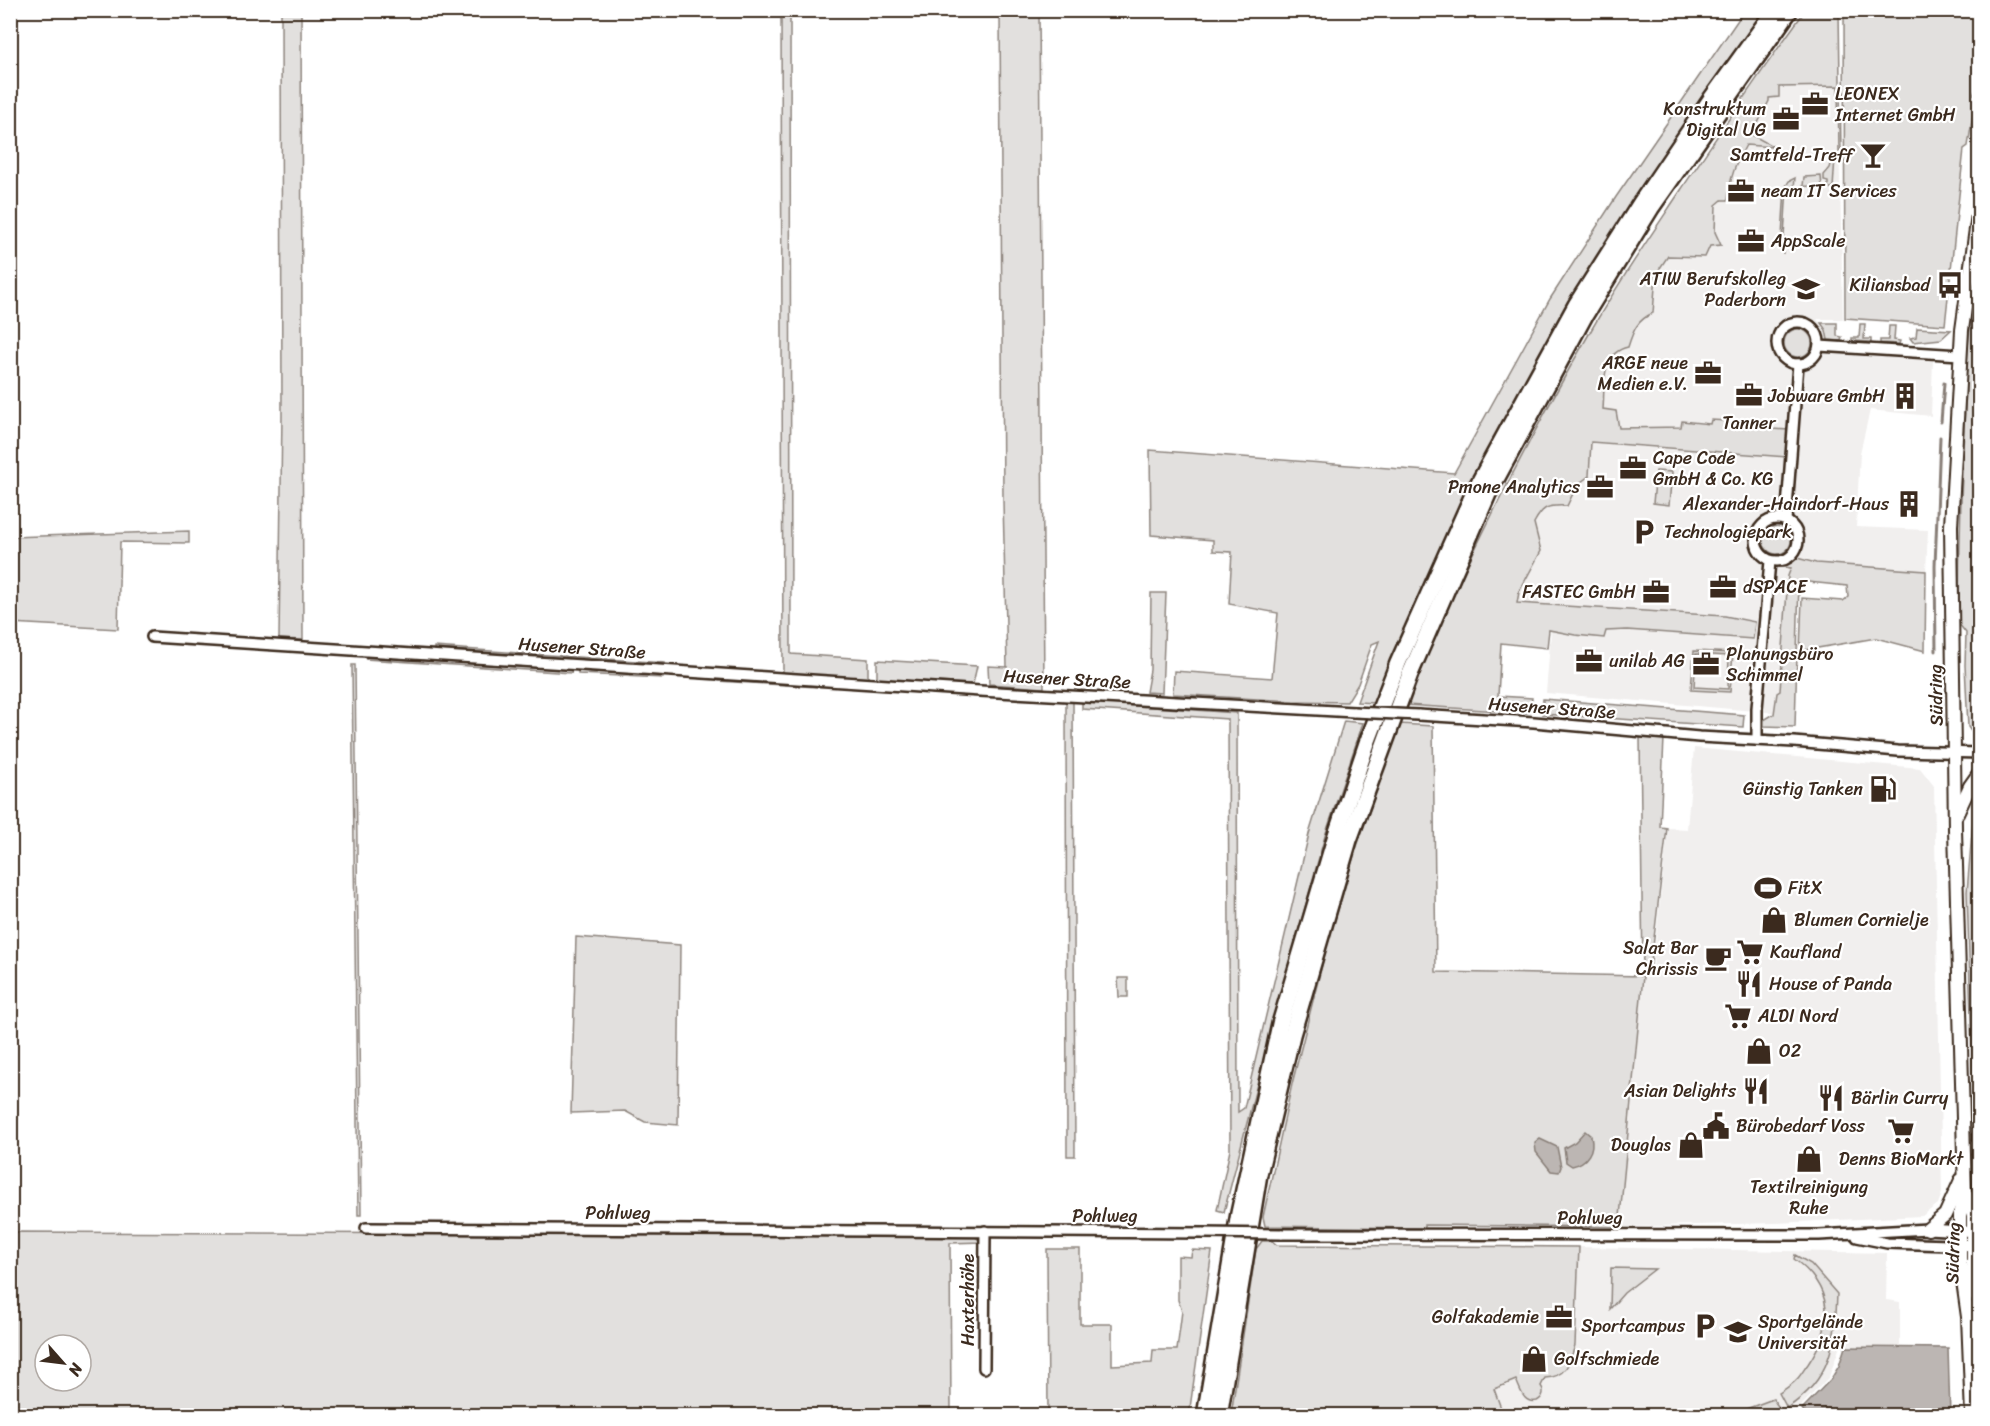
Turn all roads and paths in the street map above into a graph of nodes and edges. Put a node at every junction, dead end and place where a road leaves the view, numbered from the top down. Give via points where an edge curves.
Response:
1 (1774, 10) edge
2 (1790, 10) edge
3 (1980, 200) edge
4 (1819, 345) junction
5 (1960, 355) junction
6 (1798, 364) junction
7 (1786, 521) junction
8 (1770, 561) junction
9 (152, 638) dead end
10 (1757, 740) junction
11 (1954, 753) junction
12 (1980, 753) edge
13 (1980, 772) edge
14 (1956, 818) junction
15 (1964, 1173) junction
16 (366, 1228) dead end
17 (1928, 1229) junction
18 (985, 1231) junction
19 (1971, 1231) edge
20 (1843, 1234) junction
21 (1971, 1246) edge
22 (1980, 1277) edge
23 (1968, 1317) junction
24 (984, 1368) dead end
25 (1205, 1416) edge
26 (1219, 1416) edge
27 (1972, 1416) edge

1 - 25 highway via 1640,204 1576,305 1476,488 1398,663 1336,835 1280,1024 1239,1213
2 - 26 highway via 1651,208 1585,315 1488,494 1410,674 1349,840 1292,1035 1259,1173
3 - 5 main road, Südring
4 - 5 street
4 - 6 street via 1811,359
4 - 6 street via 1810,326 1800,322 1784,327 1777,341 1779,352 1786,360
5 - 11 main road, Südring via 1951,526
6 - 7 street
7 - 8 street via 1797,534 1797,548 1783,561
7 - 8 street via 1770,520 1757,531 1755,542 1760,554
8 - 10 street
9 - 10 street, Husener Straße, bridge via 1534,722
10 - 11 street, Husener Straße
11 - 12 street, Husener Straße
11 - 14 main road, Südring
13 - 14 main road
14 - 15 main road, Südring
15 - 17 main road via 1945,1215
15 - 19 main road, Südring via 1960,1211
16 - 18 street, Pohlweg
17 - 19 street, Pohlweg
17 - 20 street, Pohlweg
18 - 20 street, Pohlweg, bridge
18 - 24 street, Haxterhöhe
19 - 21 main road, Südring
20 - 21 street, Pohlweg via 1887,1243
21 - 23 main road, Südring
22 - 23 main road
23 - 27 main road, Südring

